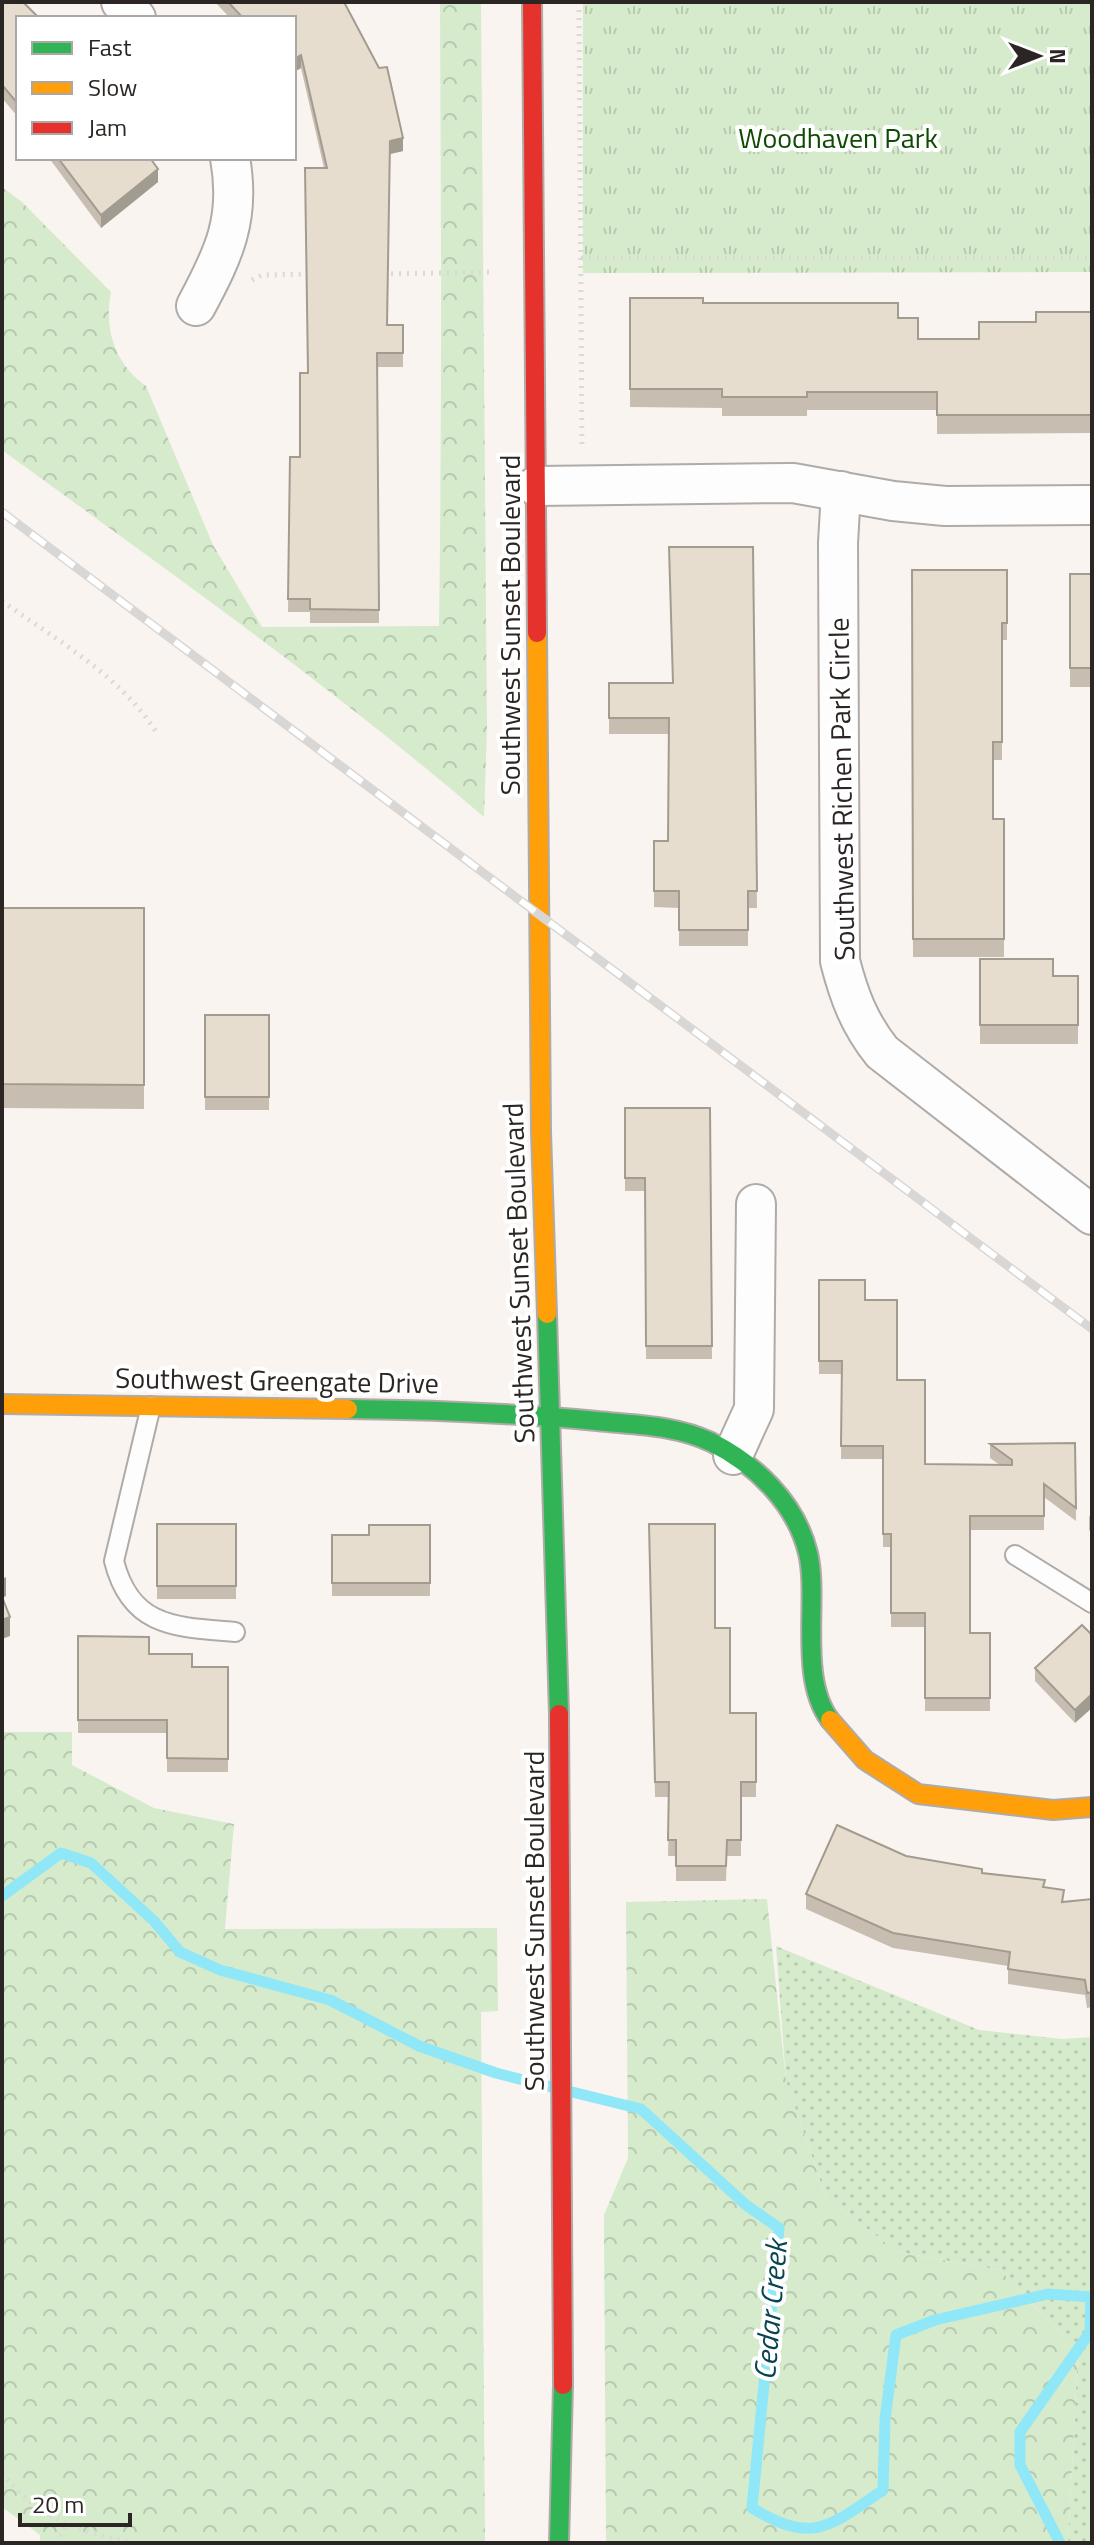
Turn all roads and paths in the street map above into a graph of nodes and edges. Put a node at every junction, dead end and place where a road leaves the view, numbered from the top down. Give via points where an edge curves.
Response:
1 (532, 2) edge
2 (579, 2) edge
3 (230, 160) edge
4 (581, 258) junction
5 (1092, 258) edge
6 (494, 272) dead end
7 (324, 274) edge
8 (370, 274) edge
9 (249, 281) dead end
10 (196, 306) dead end
11 (582, 446) dead end
12 (536, 486) junction
13 (841, 491) junction
14 (1092, 505) edge
15 (2, 601) edge
16 (156, 732) dead end
17 (756, 1204) dead end
18 (1092, 1215) edge
19 (2, 1404) edge
20 (151, 1406) junction
21 (550, 1417) junction
22 (733, 1455) junction
23 (1015, 1555) dead end
24 (1092, 1603) edge
25 (235, 1632) dead end
26 (1092, 1807) edge
27 (2, 2473) edge
28 (66, 2526) junction
29 (56, 2543) edge
30 (133, 2543) edge
31 (559, 2543) edge

1 - 12 main road, Southwest Sunset Boulevard
2 - 4 path
3 - 10 street via 235,215 222,258
4 - 5 path
4 - 11 path
6 - 8 path
7 - 9 path via 262,275
12 - 13 street via 793,483
12 - 21 main road, Southwest Sunset Boulevard via 541,1132
13 - 14 street via 945,506
13 - 18 street, Southwest Richen Park Circle via 840,961 849,998 863,1029 882,1052
15 - 16 path via 97,670 143,711
17 - 22 street via 754,1409
19 - 20 main road, Southwest Greengate Drive
20 - 21 main road, Southwest Greengate Drive via 495,1411
20 - 25 lane via 114,1561 120,1583 142,1614 175,1627
21 - 22 main road, Southwest Greengate Drive via 672,1428
21 - 31 main road, Southwest Sunset Boulevard via 562,2035
22 - 26 main road, Southwest Greengate Drive via 753,1466 787,1506 808,1553 812,1665 827,1716 865,1760 918,1794 1053,1810
23 - 24 lane
27 - 28 path via 19,2495
28 - 29 path
28 - 30 path

